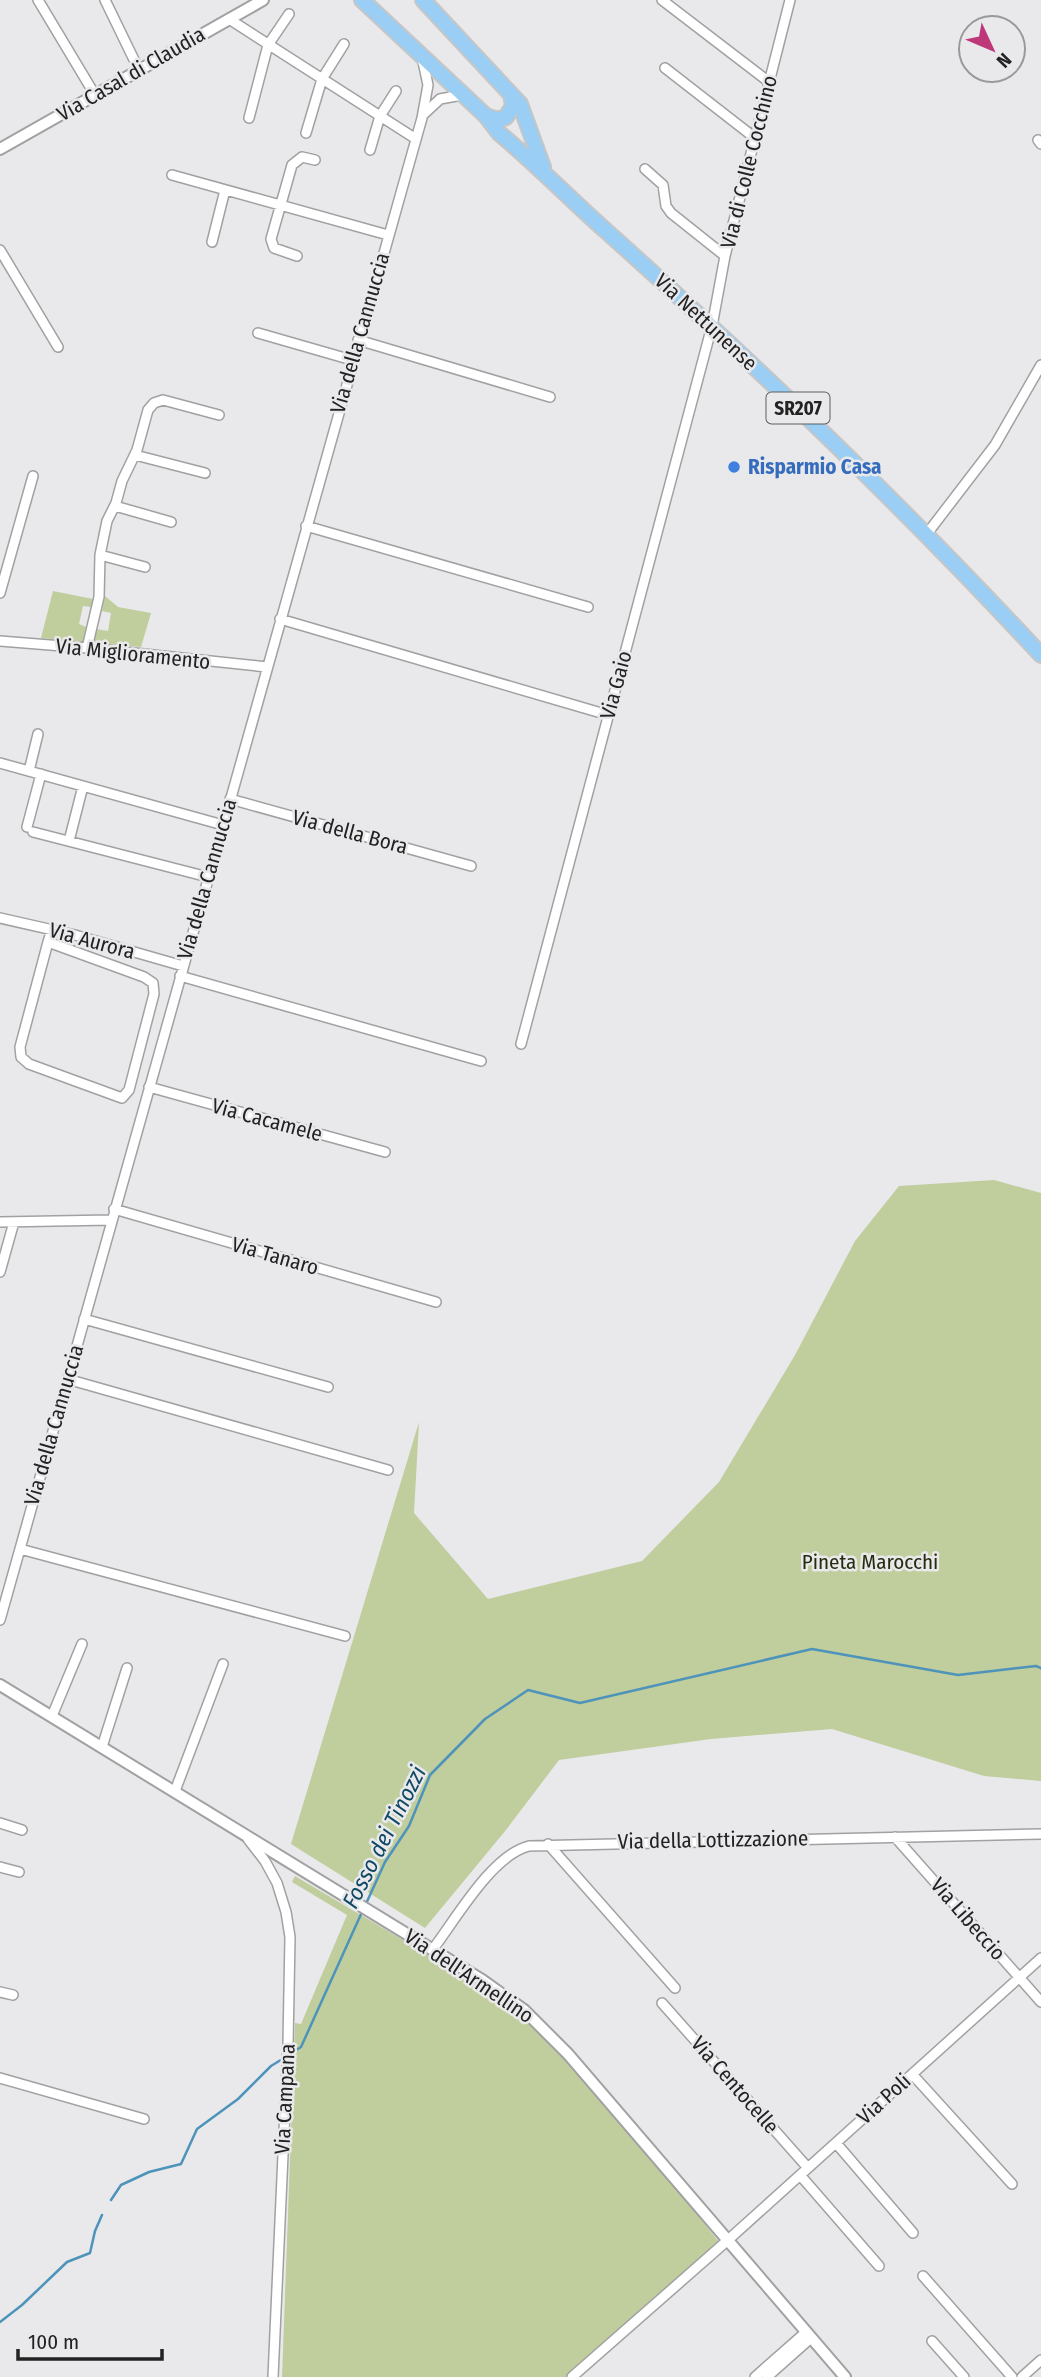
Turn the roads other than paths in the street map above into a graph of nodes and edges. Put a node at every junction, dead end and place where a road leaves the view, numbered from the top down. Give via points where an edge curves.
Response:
1 (38, 0) edge
2 (106, 0) edge
3 (263, 0) edge
4 (362, 0) edge
5 (423, 0) edge
6 (662, 0) edge
7 (790, 0) edge
8 (289, 14) dead end
9 (229, 19) junction
10 (344, 44) dead end
11 (268, 45) junction
12 (422, 57) junction
13 (665, 68) dead end
14 (139, 70) junction
15 (322, 79) junction
16 (769, 82) junction
17 (396, 91) dead end
18 (510, 92) junction
19 (95, 95) junction
20 (463, 95) junction
21 (380, 116) junction
22 (486, 116) junction
23 (249, 118) dead end
24 (422, 118) junction
25 (306, 133) dead end
26 (755, 138) junction
27 (416, 139) junction
28 (0, 149) edge
29 (370, 150) dead end
30 (315, 160) dead end
31 (645, 169) dead end
32 (545, 172) junction
33 (172, 175) dead end
34 (225, 190) junction
35 (281, 205) junction
36 (388, 236) junction
37 (212, 242) dead end
38 (0, 250) edge
39 (297, 256) dead end
40 (724, 256) junction
41 (712, 326) junction
42 (258, 333) dead end
43 (358, 340) junction
44 (58, 347) dead end
45 (352, 360) junction
46 (1041, 365) edge
47 (550, 397) dead end
48 (219, 415) dead end
49 (135, 455) junction
50 (205, 473) dead end
51 (33, 476) dead end
52 (115, 506) junction
53 (172, 522) dead end
54 (306, 526) junction
55 (926, 535) junction
56 (100, 555) junction
57 (145, 567) dead end
58 (0, 593) edge
59 (588, 607) dead end
60 (280, 619) junction
61 (0, 641) edge
62 (87, 648) junction
63 (1041, 655) edge
64 (267, 667) junction
65 (608, 715) junction
66 (38, 734) dead end
67 (0, 763) edge
68 (29, 771) junction
69 (41, 774) junction
70 (83, 786) junction
71 (230, 799) junction
72 (223, 825) junction
73 (69, 841) junction
74 (471, 866) dead end
75 (208, 877) junction
76 (0, 918) edge
77 (52, 929) junction
78 (48, 942) junction
79 (183, 966) junction
80 (180, 976) junction
81 (521, 1044) dead end
82 (481, 1061) dead end
83 (149, 1087) junction
84 (385, 1152) dead end
85 (114, 1209) junction
86 (111, 1220) junction
87 (0, 1222) edge
88 (14, 1222) junction
89 (0, 1272) edge
90 (436, 1302) dead end
91 (84, 1319) junction
92 (67, 1379) junction
93 (328, 1387) dead end
94 (388, 1470) dead end
95 (20, 1549) junction
96 (0, 1620) edge
97 (345, 1636) dead end
98 (82, 1644) dead end
99 (223, 1664) dead end
100 (127, 1668) dead end
101 (0, 1685) edge
102 (52, 1717) junction
103 (102, 1747) junction
104 (175, 1791) junction
105 (0, 1824) edge
106 (23, 1830) dead end
107 (242, 1833) junction
108 (1041, 1833) edge
109 (895, 1837) junction
110 (548, 1844) junction
111 (0, 1867) edge
112 (19, 1872) dead end
113 (433, 1949) junction
114 (1041, 1958) edge
115 (1019, 1978) junction
116 (675, 1988) dead end
117 (0, 1992) edge
118 (13, 1995) dead end
119 (1041, 2002) edge
120 (663, 2003) dead end
121 (912, 2074) junction
122 (0, 2078) edge
123 (144, 2119) dead end
124 (836, 2143) junction
125 (804, 2172) junction
126 (1012, 2184) dead end
127 (913, 2233) dead end
128 (728, 2240) junction
129 (879, 2266) dead end
130 (923, 2276) dead end
131 (809, 2335) junction
132 (932, 2342) dead end
133 (1041, 2360) edge
134 (273, 2377) edge
135 (572, 2377) edge
136 (755, 2377) edge
137 (767, 2377) edge
138 (845, 2377) edge
139 (964, 2377) edge
140 (1012, 2377) edge
141 (1022, 2377) edge

1 - 19 street
2 - 14 street
3 - 9 street, Via Casal di Claudia
4 - 12 main road, Via Nettunense
5 - 18 main road, Via Nettunense
6 - 16 street
7 - 16 street, Via di Colle Cocchino
8 - 11 street
9 - 11 street
9 - 14 street, Via Casal di Claudia
10 - 15 street
11 - 15 street
11 - 23 street
12 - 20 main road, Via Nettunense
12 - 24 street, Via della Cannuccia via 428,81
13 - 26 street
14 - 19 street, Via Casal di Claudia
15 - 21 street
15 - 25 street
16 - 26 street, Via di Colle Cocchino
17 - 21 street
18 - 22 main road via 513,106 506,117
18 - 32 main road, Via Nettunense / SR207 via 525,116
19 - 28 street, Via Casal di Claudia
20 - 22 main road, Via Nettunense
20 - 24 street via 440,99
21 - 27 street
21 - 29 street
22 - 32 main road, Via Nettunense / SR207
24 - 27 street, Via della Cannuccia
26 - 40 street, Via di Colle Cocchino
27 - 36 street, Via della Cannuccia
30 - 35 street via 302,157 294,162
31 - 40 street via 663,185 671,213
32 - 41 main road, Via Nettunense / SR207
33 - 34 street
34 - 35 street
34 - 37 street
35 - 36 street
35 - 39 street via 271,244
36 - 43 street, Via della Cannuccia
38 - 44 street
40 - 41 street, Via di Colle Cocchino
41 - 55 main road, Via Nettunense / SR207
41 - 65 street, Via Gaio
42 - 45 street
43 - 45 street, Via della Cannuccia
43 - 47 street
45 - 54 street, Via della Cannuccia
46 - 55 street via 992,449
48 - 49 street via 157,401 148,410
49 - 50 street
49 - 52 street
51 - 58 street
52 - 53 street
52 - 56 street via 107,520
54 - 59 street
54 - 60 street, Via della Cannuccia
55 - 63 main road, Via Nettunense / SR207
56 - 57 street
56 - 62 street via 100,591
60 - 64 street, Via della Cannuccia
60 - 65 street
61 - 62 street, Via Miglioramento
62 - 64 street, Via Miglioramento
64 - 71 street, Via della Cannuccia
65 - 81 street, Via Gaio
66 - 68 street
67 - 68 street
68 - 69 street
69 - 70 street
69 - 73 street via 30,829
70 - 72 street
70 - 73 street
71 - 72 street, Via della Cannuccia
71 - 74 street, Via della Bora
72 - 75 street, Via della Cannuccia
73 - 75 street
75 - 79 street, Via della Cannuccia
76 - 77 street, Via Aurora
77 - 78 street
77 - 79 street, Via Aurora
78 - 78 street via 153,983 129,1090 122,1098 21,1057
79 - 80 street, Via della Cannuccia
80 - 82 street
80 - 83 street, Via della Cannuccia
83 - 84 street, Via Cacamele
83 - 85 street, Via della Cannuccia
85 - 86 street, Via della Cannuccia
85 - 90 street, Via Tanaro
86 - 88 street
86 - 91 street, Via della Cannuccia
87 - 88 street
88 - 89 street
91 - 92 street, Via della Cannuccia
91 - 93 street
92 - 94 street
92 - 95 street, Via della Cannuccia
95 - 96 street, Via della Cannuccia
95 - 97 street
98 - 102 street
99 - 104 street
100 - 103 street
101 - 102 street, Via dell'Armellino
102 - 103 street, Via dell'Armellino
103 - 104 street, Via dell'Armellino
104 - 107 street, Via dell'Armellino
105 - 106 street
107 - 113 street, Via dell'Armellino
107 - 134 street, Via Campana via 272,1874 288,1920 290,1952
108 - 109 street, Via della Lottizzazione
109 - 110 street, Via della Lottizzazione
109 - 115 street, Via Libeccio
110 - 113 street, Via della Lottizzazione via 525,1846 500,1862
110 - 116 street
111 - 112 street
113 - 128 street, Via dell'Armellino via 502,1993 545,2029
114 - 115 street, Via Poli
115 - 119 street, Via Libeccio
115 - 121 street, Via Poli
117 - 118 street
120 - 125 street, Via Centocelle
121 - 124 street, Via Poli
121 - 126 street
122 - 123 street
124 - 125 street, Via Poli
124 - 127 street
125 - 128 street, Via Poli
125 - 129 street, Via Centocelle
128 - 131 street, Via dell'Armellino
128 - 135 street, Via Poli
130 - 140 street
131 - 136 street
131 - 137 street
131 - 138 street, Via dell'Armellino
132 - 139 street
133 - 141 street

